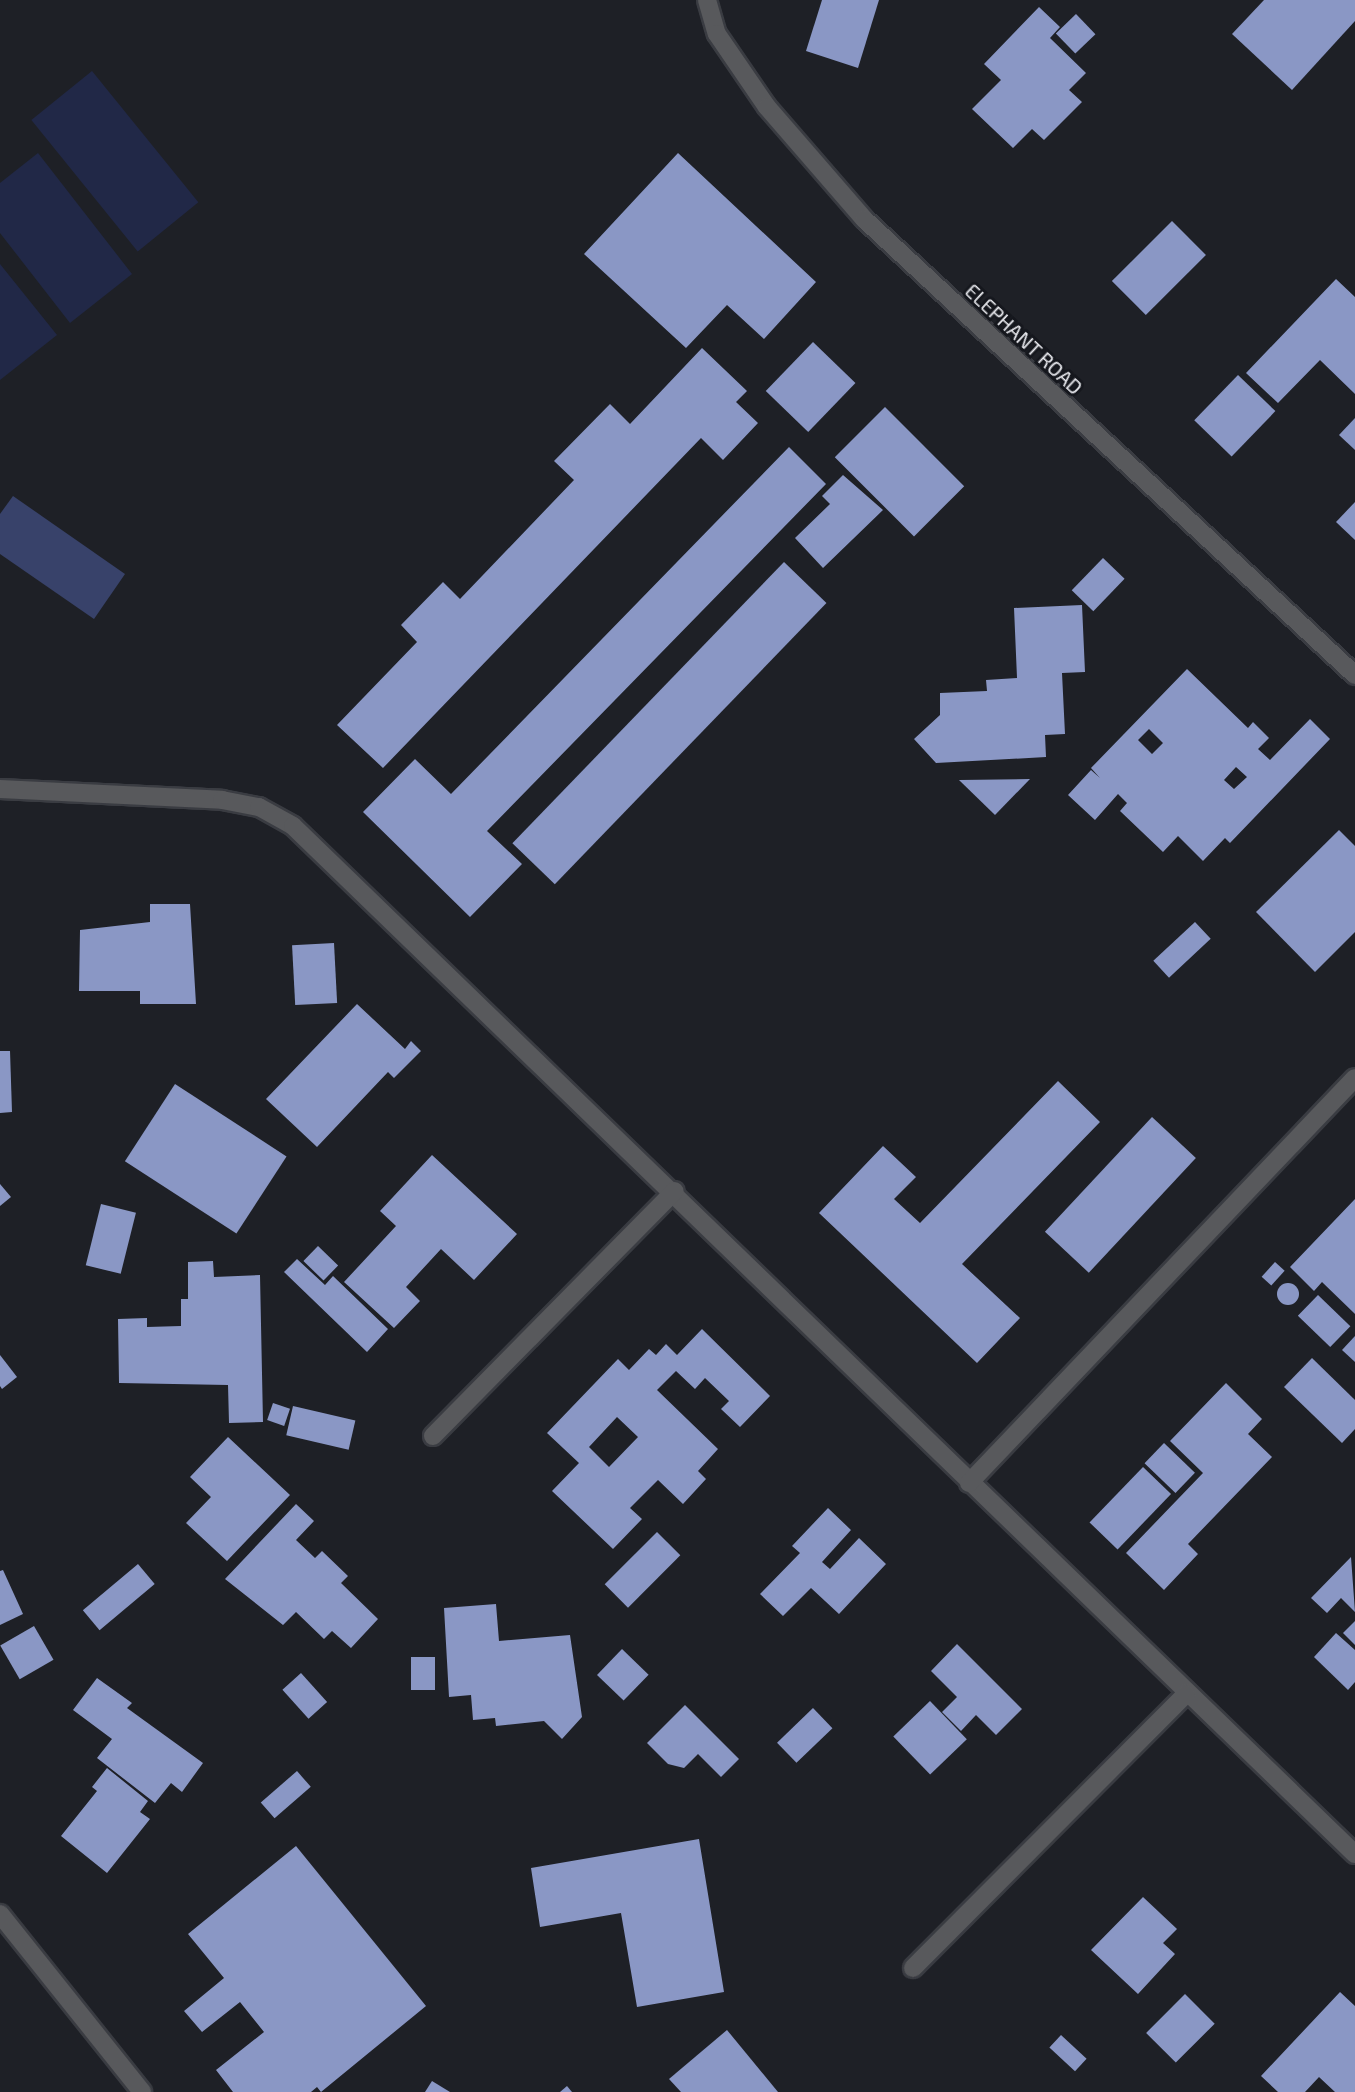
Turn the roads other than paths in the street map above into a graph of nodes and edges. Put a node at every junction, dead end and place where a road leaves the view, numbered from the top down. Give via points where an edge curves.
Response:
1 (707, 0) edge
2 (1355, 675) edge
3 (0, 789) edge
4 (1355, 1078) edge
5 (675, 1191) junction
6 (433, 1436) dead end
7 (969, 1482) junction
8 (1186, 1694) junction
9 (1355, 1854) edge
10 (0, 1914) edge
11 (913, 1968) dead end
12 (142, 2092) edge

1 - 2 street, ELEPHANT ROAD via 717,34 767,107 864,219
3 - 5 street via 222,800 259,807 293,826
4 - 7 street
5 - 6 street
5 - 7 street
7 - 8 street
8 - 9 street
8 - 11 street
10 - 12 street

